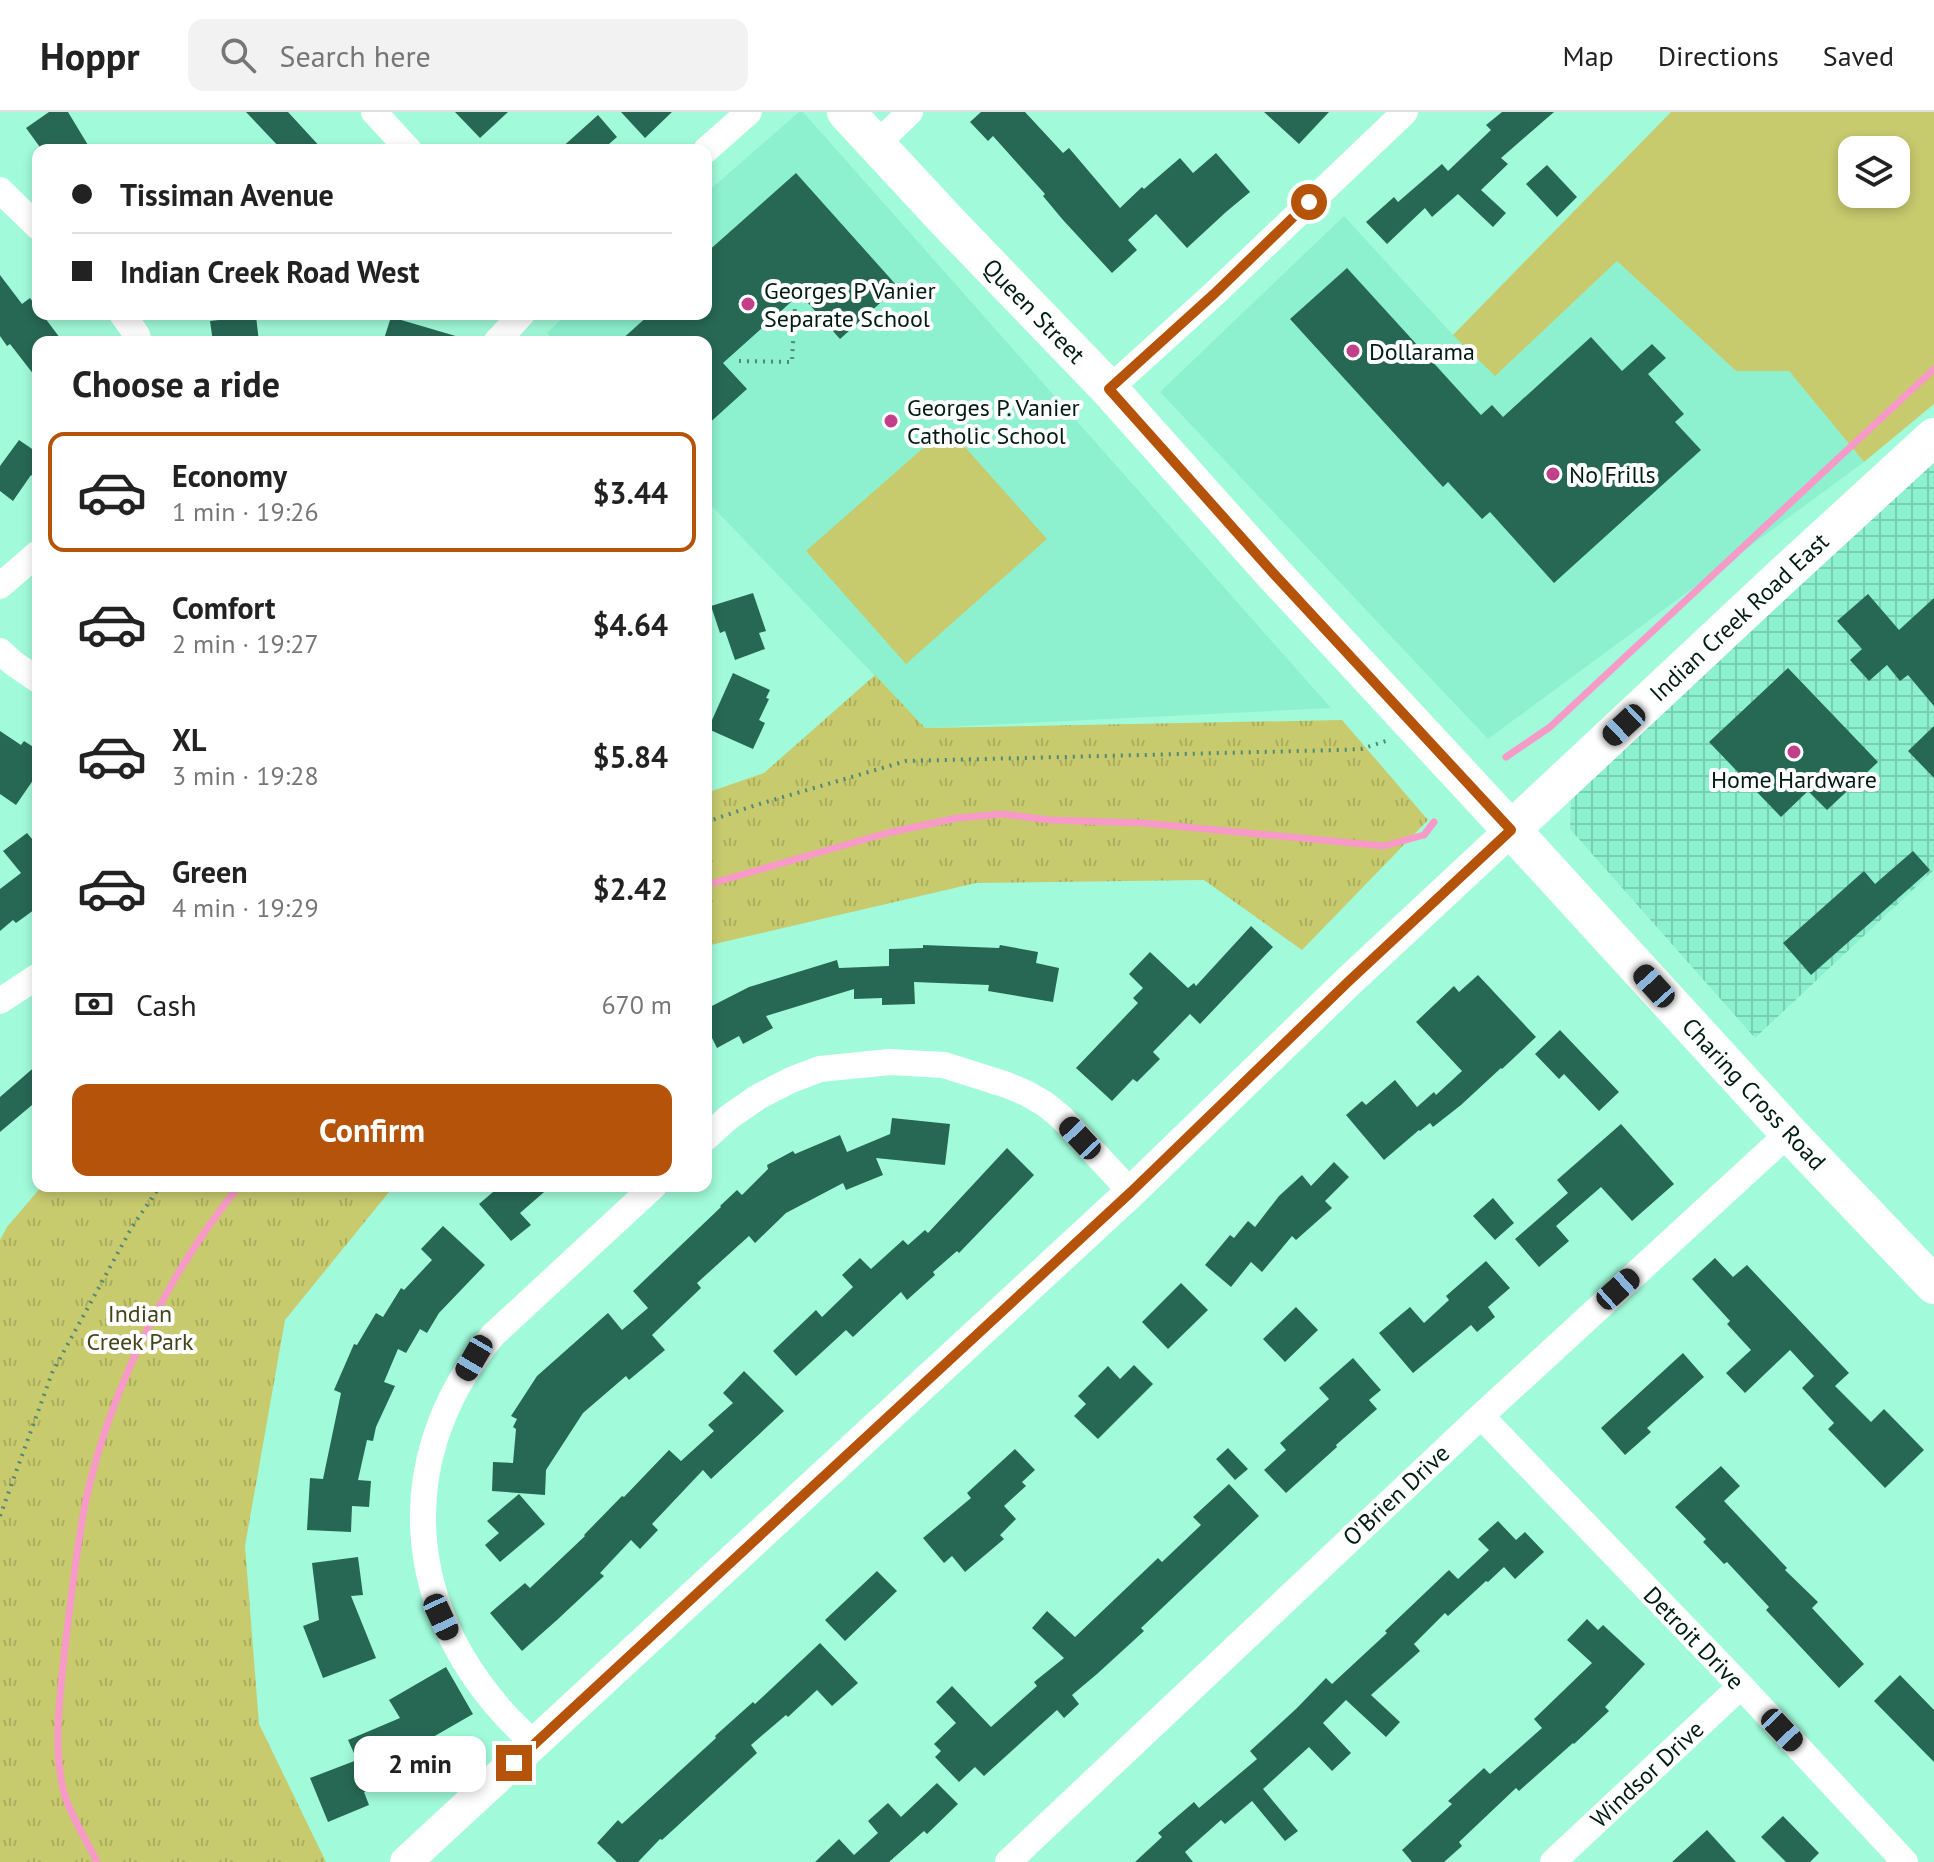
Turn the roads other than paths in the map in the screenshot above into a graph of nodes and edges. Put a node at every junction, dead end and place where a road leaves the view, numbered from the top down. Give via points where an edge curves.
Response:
1 (374, 112) edge
2 (749, 112) edge
3 (846, 112) edge
4 (910, 112) edge
5 (1405, 112) edge
6 (403, 144) edge
7 (877, 144) junction
8 (712, 145) edge
9 (0, 190) edge
10 (32, 221) edge
11 (516, 320) edge
12 (502, 336) edge
13 (1109, 389) junction
14 (1934, 437) edge
15 (32, 558) edge
16 (0, 586) edge
17 (0, 651) edge
18 (32, 676) edge
19 (1511, 830) junction
20 (32, 980) edge
21 (0, 1001) edge
22 (712, 1133) edge
23 (1789, 1133) junction
24 (648, 1192) edge
25 (1131, 1192) junction
26 (1934, 1285) edge
27 (1481, 1416) junction
28 (1741, 1686) junction
29 (535, 1744) junction
30 (406, 1862) edge
31 (1008, 1862) edge
32 (1553, 1862) edge
33 (1905, 1862) edge

1 - 6 street
2 - 8 street
3 - 7 main road, Queen Street
4 - 7 street
5 - 13 street
7 - 13 main road, Queen Street
9 - 10 street
11 - 12 street
13 - 19 main road, Queen Street
14 - 19 main road, Indian Creek Road East
15 - 16 street
17 - 18 street
19 - 23 main road, Charing Cross Road
19 - 25 street
20 - 21 street
22 - 25 street via 758,1097 820,1069 890,1062 944,1065 1007,1085 1045,1104
23 - 26 main road, Charing Cross Road
23 - 27 street, O'Brien Drive
24 - 29 street via 474,1358 445,1411 429,1458 425,1552 441,1617 479,1685
25 - 29 street
27 - 28 street, Detroit Drive
27 - 31 street, O'Brien Drive
28 - 32 street, Windsor Drive
28 - 33 street, Detroit Drive
29 - 30 street

